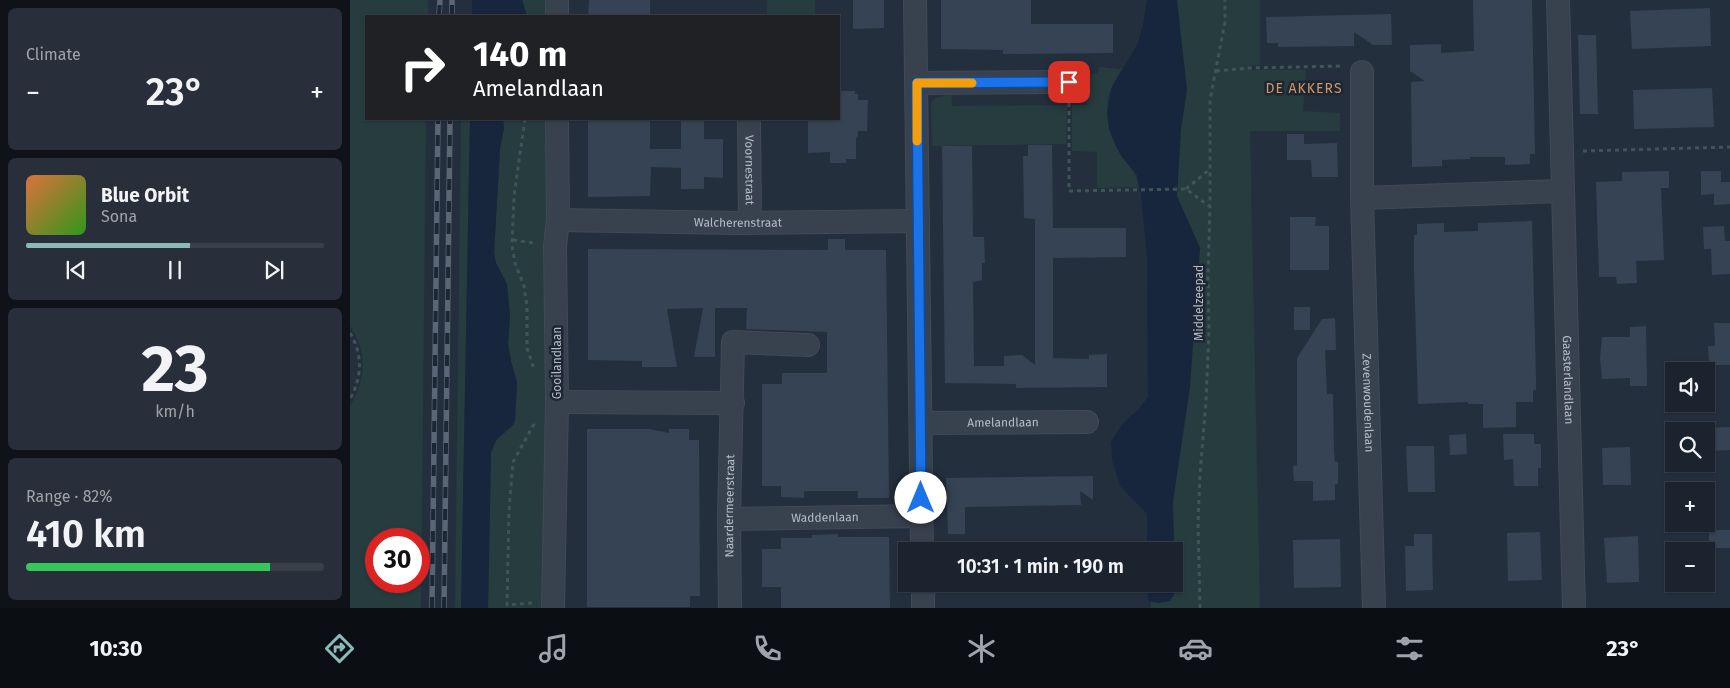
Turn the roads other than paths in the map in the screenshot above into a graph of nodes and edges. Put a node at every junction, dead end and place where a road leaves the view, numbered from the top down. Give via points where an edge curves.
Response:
1 (557, 0) edge
2 (915, 0) edge
3 (1558, 0) edge
4 (557, 15) edge
5 (1362, 72) road end
6 (1069, 82) road end
7 (917, 83) junction
8 (557, 120) edge
9 (749, 120) edge
10 (1562, 191) junction
11 (1362, 198) junction
12 (558, 220) junction
13 (918, 221) junction
14 (750, 222) junction
15 (808, 345) dead end
16 (557, 402) junction
17 (732, 403) junction
18 (1087, 422) dead end
19 (921, 423) junction
20 (921, 516) junction
21 (729, 519) junction
22 (922, 542) edge
23 (922, 592) edge
24 (553, 605) edge
25 (730, 608) edge
26 (923, 608) edge
27 (1374, 608) edge
28 (1574, 608) edge

1 - 4 street
2 - 7 street
3 - 10 street, Gaasterlandlaan
5 - 11 street, Zevenwoudenlaan
6 - 7 street
7 - 13 street
8 - 12 street, Gooilandlaan
9 - 14 street, Voornestraat
10 - 11 street
10 - 28 street, Gaasterlandlaan
11 - 27 street, Zevenwoudenlaan
12 - 14 street, Walcherenstraat
12 - 16 street, Gooilandlaan via 555,246
13 - 14 street, Walcherenstraat
13 - 19 street
15 - 17 street, Naardermeerstraat via 733,342
16 - 17 street
16 - 24 street, Gooilandlaan
17 - 21 street, Naardermeerstraat
18 - 19 street, Amelandlaan
19 - 20 street
20 - 21 street, Waddenlaan
20 - 22 street
21 - 25 street, Naardermeerstraat
23 - 26 street

